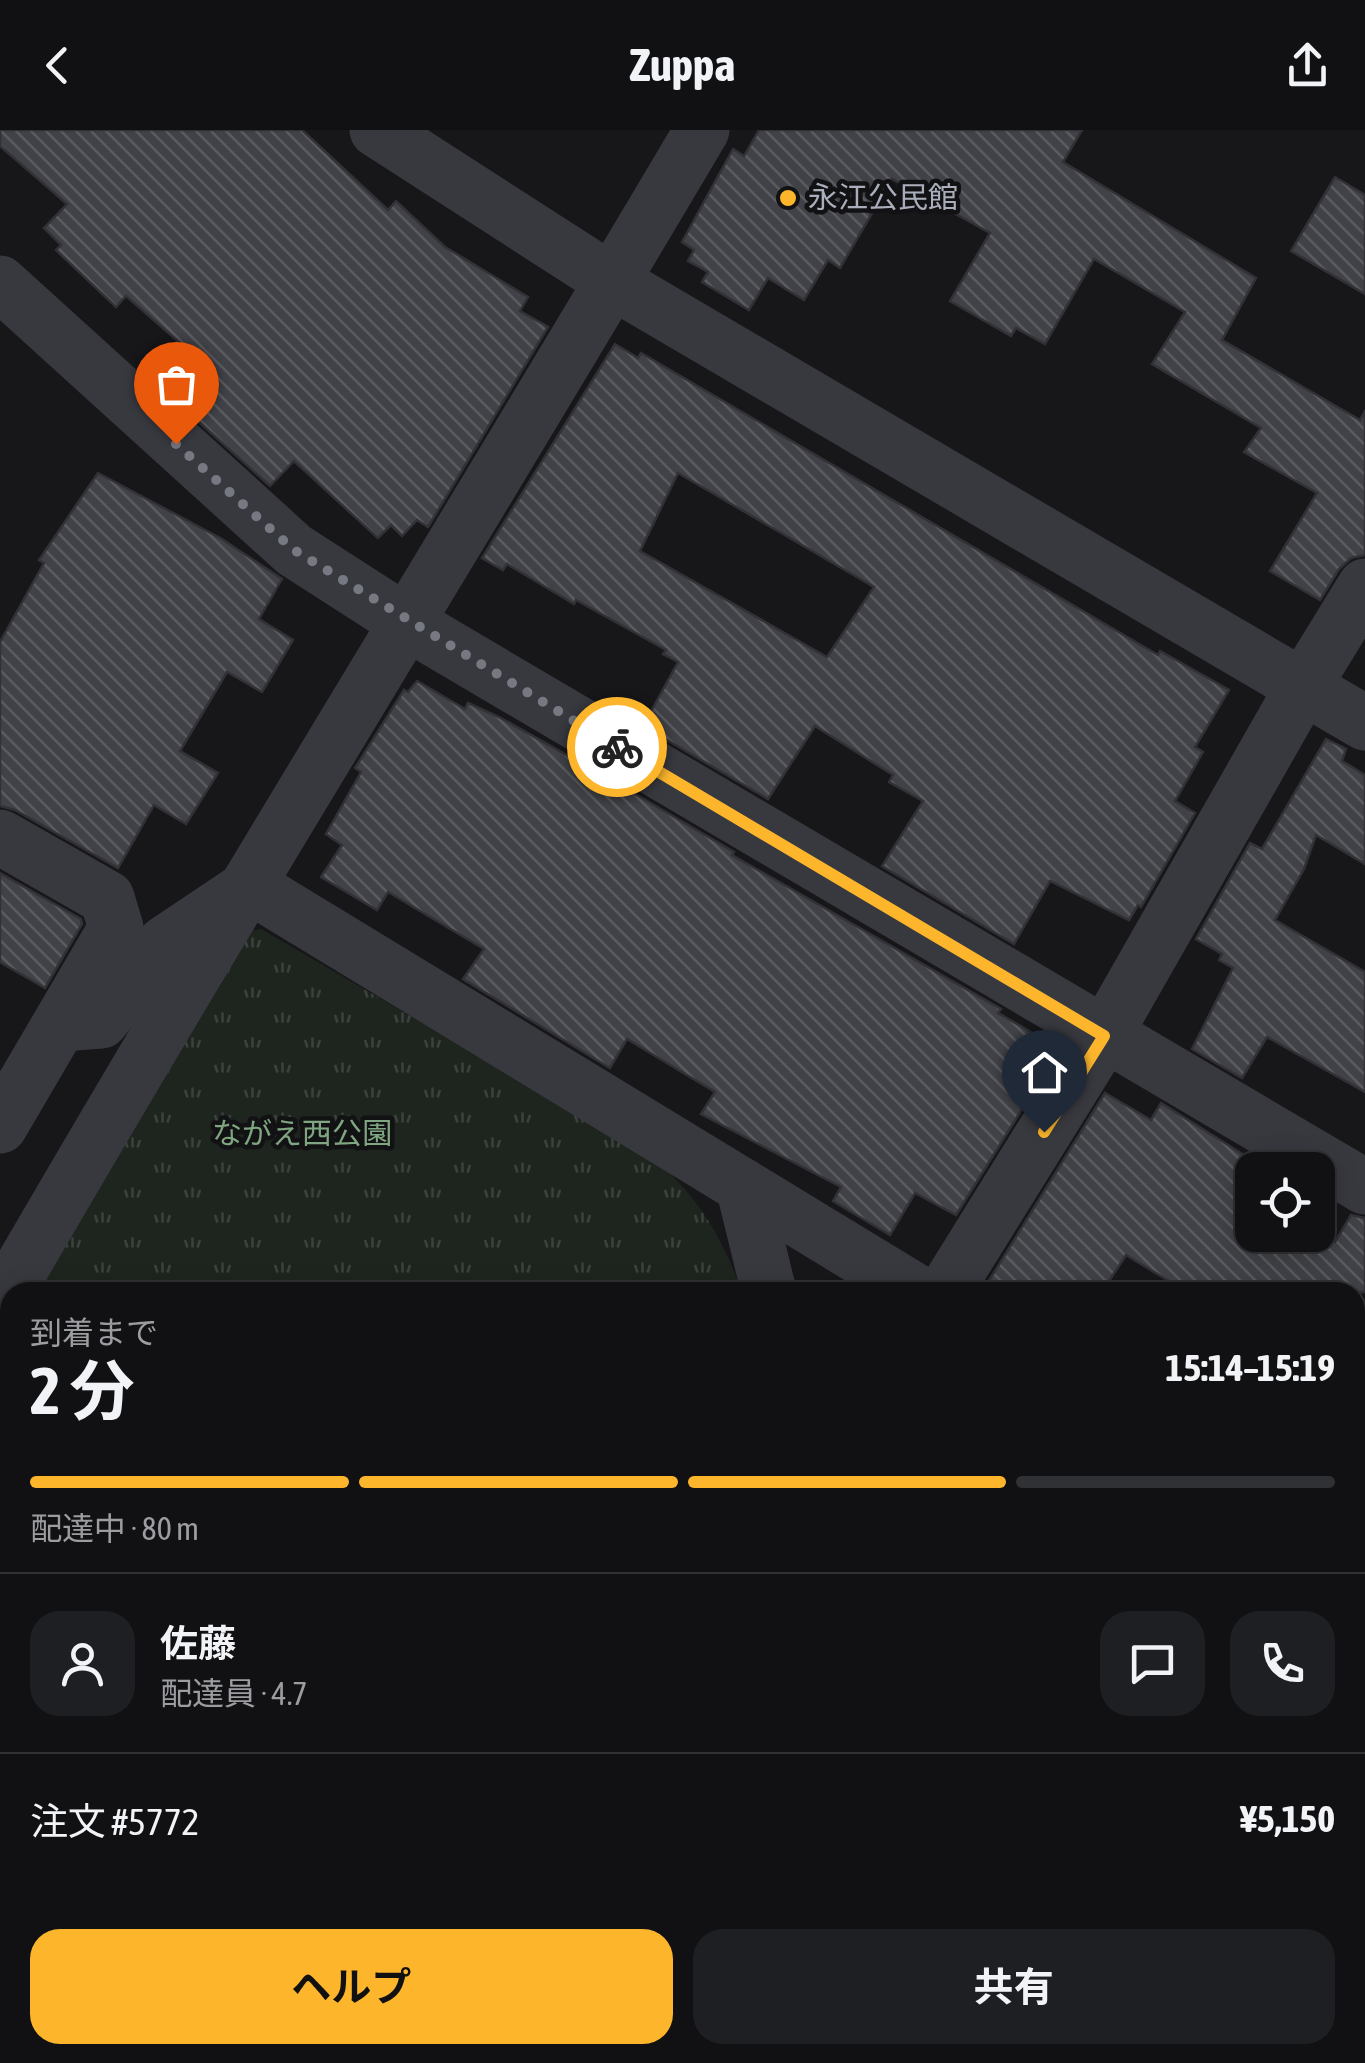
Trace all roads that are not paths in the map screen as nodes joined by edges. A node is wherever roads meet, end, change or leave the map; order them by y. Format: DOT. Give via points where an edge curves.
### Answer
graph roads {
  1 [pos="377,130"];
  2 [pos="702,130"];
  3 [pos="613,282"];
  4 [pos="0,283"];
  5 [pos="1365,586"];
  6 [pos="409,624"];
  7 [pos="1302,687"];
  8 [pos="1365,723"];
  9 [pos="0,837"];
  10 [pos="250,886"];
  11 [pos="60,1024"];
  12 [pos="1104,1036"];
  13 [pos="0,1126"];
  14 [pos="743,1186"];
  15 [pos="1365,1187"];
  16 [pos="13,1282"];
  17 [pos="767,1282"];
  18 [pos="901,1282"];
  19 [pos="951,1282"];
  1 -- 3 [label="street"];
  2 -- 3 [label="street"];
  3 -- 6 [label="street"];
  3 -- 7 [label="street"];
  4 -- 6 [label="street" via="294,550"];
  5 -- 7 [label="street"];
  6 -- 10 [label="street"];
  6 -- 12 [label="street"];
  7 -- 8 [label="street"];
  7 -- 12 [label="street"];
  9 -- 11 [label="street" via="106,898 116,928"];
  10 -- 11 [label="street" via="165,943 101,1020"];
  10 -- 14 [label="street"];
  10 -- 16 [label="street"];
  11 -- 13 [label="street"];
  12 -- 15 [label="street"];
  12 -- 19 [label="street"];
  14 -- 17 [label="street"];
  14 -- 18 [label="street"];
}
